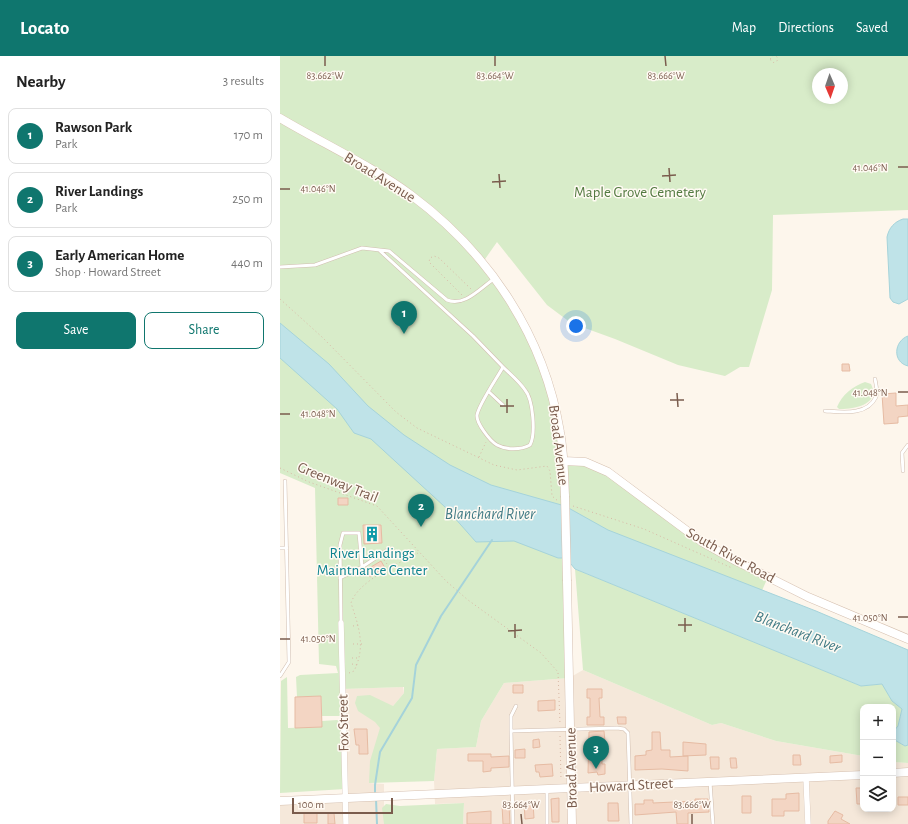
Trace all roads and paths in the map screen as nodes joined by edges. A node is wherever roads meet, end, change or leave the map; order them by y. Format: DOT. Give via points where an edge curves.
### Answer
graph roads {
  1 [pos="280,118"];
  2 [pos="379,250"];
  3 [pos="280,268"];
  4 [pos="495,278"];
  5 [pos="474,292"];
  6 [pos="280,299"];
  7 [pos="466,299"];
  8 [pos="503,367"];
  9 [pos="875,379"];
  10 [pos="489,392"];
  11 [pos="503,405"];
  12 [pos="825,411"];
  13 [pos="908,444"];
  14 [pos="484,447"];
  15 [pos="478,458"];
  16 [pos="564,460"];
  17 [pos="280,468"];
  18 [pos="903,471"];
  19 [pos="285,481"];
  20 [pos="563,499"];
  21 [pos="569,504"];
  22 [pos="280,548"];
  23 [pos="287,548"];
  24 [pos="389,549"];
  25 [pos="418,553"];
  26 [pos="380,555"];
  27 [pos="362,567"];
  28 [pos="391,569"];
  29 [pos="734,569"];
  30 [pos="340,578"];
  31 [pos="341,623"];
  32 [pos="358,625"];
  33 [pos="353,626"];
  34 [pos="908,639"];
  35 [pos="352,644"];
  36 [pos="362,644"];
  37 [pos="352,658"];
  38 [pos="359,658"];
  39 [pos="352,664"];
  40 [pos="357,665"];
  41 [pos="342,674"];
  42 [pos="280,676"];
  43 [pos="516,706"];
  44 [pos="570,729"];
  45 [pos="560,730"];
  46 [pos="511,731"];
  47 [pos="908,772"];
  48 [pos="896,773"];
  49 [pos="860,775"];
  50 [pos="806,778"];
  51 [pos="710,782"];
  52 [pos="629,785"];
  53 [pos="547,788"];
  54 [pos="561,788"];
  55 [pos="571,788"];
  56 [pos="512,790"];
  57 [pos="345,798"];
  58 [pos="280,801"];
  59 [pos="346,824"];
  60 [pos="513,824"];
  61 [pos="547,824"];
  62 [pos="572,824"];
  63 [pos="631,824"];
  64 [pos="713,824"];
  65 [pos="808,824"];
  1 -- 4 [label="street, Broad Avenue" via="410,194 464,242"];
  2 -- 3 [label="lane" via="362,248 315,265"];
  2 -- 7 [label="lane" via="390,251 447,300 454,302"];
  2 -- 8 [label="lane"];
  4 -- 5 [label="lane"];
  4 -- 16 [label="street, Broad Avenue" via="525,324 541,361 557,414"];
  5 -- 7 [label="lane"];
  5 -- 7 [label="path" via="439,258 430,258 429,262"];
  6 -- 15 [label="path" via="322,337 396,412 417,428"];
  8 -- 10 [label="lane"];
  8 -- 10 [label="lane" via="529,396 533,436 530,445 524,448 497,445 480,427 477,414"];
  9 -- 12 [label="lane" via="876,396 869,406 862,410"];
  10 -- 11 [label="lane"];
  13 -- 18 [label="lane" via="902,453"];
  14 -- 15 [label="path"];
  15 -- 20 [label="path" via="517,470 549,468 552,496 555,500"];
  16 -- 20 [label="street, Broad Avenue"];
  16 -- 34 [label="street, South River Road" via="585,462 608,472 702,542 736,561 808,597"];
  17 -- 25 [label="path, Greenway Trail" via="308,482 377,506"];
  19 -- 23 [label="lane"];
  20 -- 44 [label="street, Broad Avenue, bridge"];
  21 -- 29 [label="path" via="644,529"];
  22 -- 23 [label="lane"];
  23 -- 42 [label="lane" via="289,662"];
  24 -- 26 [label="lane"];
  25 -- 28 [label="path"];
  25 -- 45 [label="path, Greenway Trail" via="446,582 552,664 558,672"];
  26 -- 27 [label="lane"];
  26 -- 28 [label="path"];
  27 -- 30 [label="lane"];
  27 -- 30 [label="lane" via="359,533 343,533 340,545"];
  28 -- 32 [label="path" via="371,580 353,597 351,603"];
  30 -- 31 [label="lane"];
  31 -- 41 [label="street, Fox Street"];
  32 -- 33 [label="path"];
  32 -- 36 [label="path"];
  35 -- 36 [label="path"];
  36 -- 38 [label="path"];
  37 -- 38 [label="path"];
  38 -- 40 [label="path"];
  39 -- 40 [label="path"];
  40 -- 41 [label="path" via="354,671"];
  41 -- 57 [label="street, Fox Street"];
  43 -- 46 [label="lane"];
  44 -- 45 [label="lane"];
  44 -- 52 [label="lane" via="624,729 628,733"];
  44 -- 55 [label="street, Broad Avenue"];
  45 -- 46 [label="lane"];
  45 -- 54 [label="path, Greenway Trail"];
  46 -- 56 [label="lane"];
  47 -- 48 [label="street"];
  49 -- 50 [label="street, Howard Street"];
  50 -- 51 [label="street, Howard Street"];
  50 -- 65 [label="street"];
  51 -- 52 [label="street, Howard Street"];
  51 -- 64 [label="lane"];
  52 -- 55 [label="street, Howard Street"];
  52 -- 63 [label="lane"];
  53 -- 54 [label="street, Howard Street"];
  53 -- 56 [label="street, Howard Street"];
  53 -- 61 [label="lane"];
  54 -- 55 [label="street, Howard Street"];
  55 -- 62 [label="street, Broad Avenue"];
  56 -- 57 [label="street, Howard Street"];
  56 -- 60 [label="lane"];
  57 -- 58 [label="street, Howard Street"];
  57 -- 59 [label="street, Fox Street"];
}
